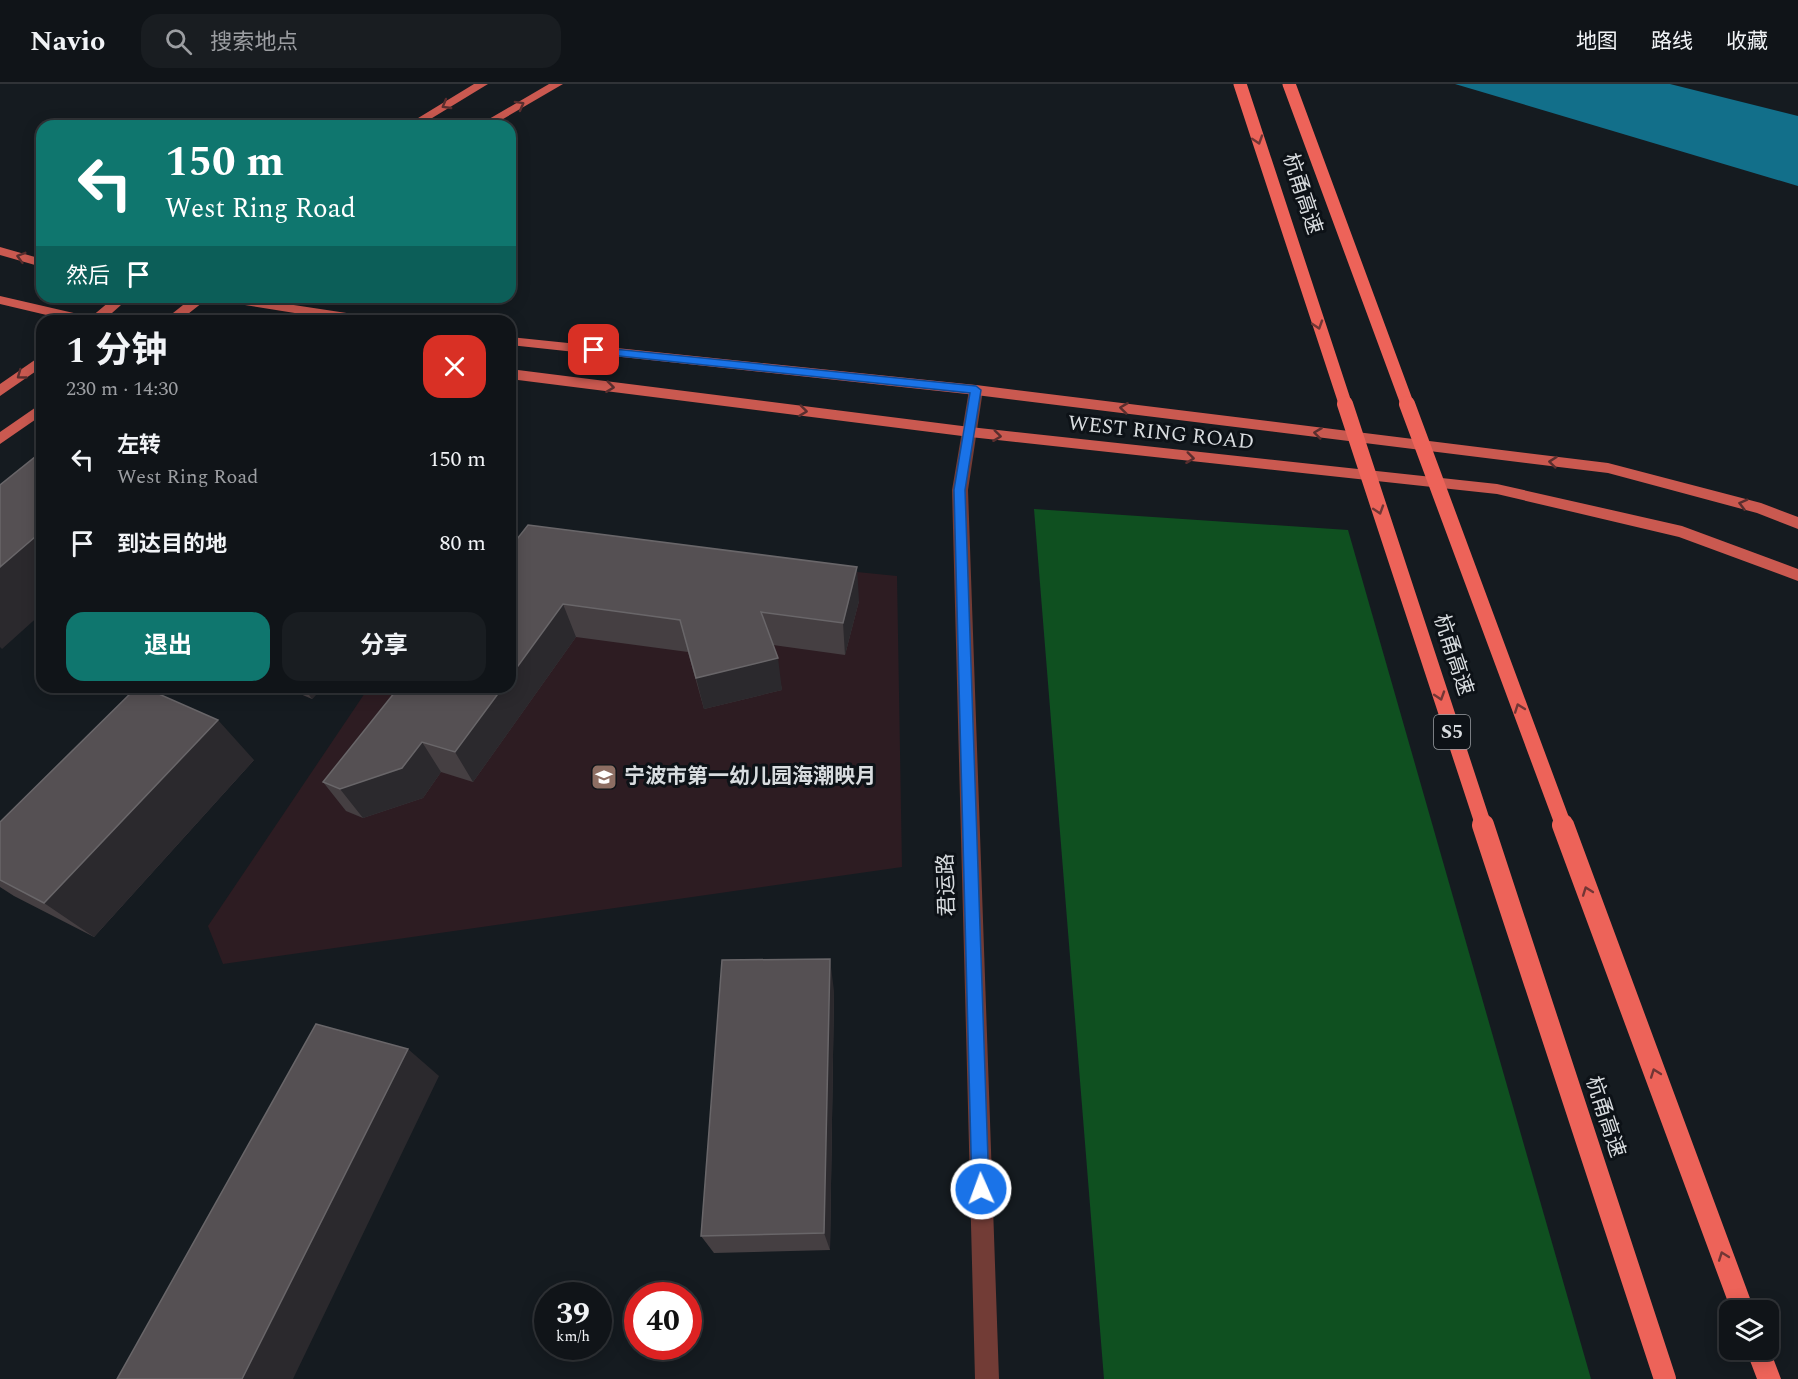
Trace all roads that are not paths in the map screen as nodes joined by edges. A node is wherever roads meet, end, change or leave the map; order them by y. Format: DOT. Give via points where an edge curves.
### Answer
graph roads {
  1 [pos="482,84"];
  2 [pos="557,84"];
  3 [pos="1240,84"];
  4 [pos="1289,84"];
  5 [pos="421,120"];
  6 [pos="494,120"];
  7 [pos="0,251"];
  8 [pos="36,261"];
  9 [pos="0,300"];
  10 [pos="116,303"];
  11 [pos="194,303"];
  12 [pos="252,303"];
  13 [pos="64,315"];
  14 [pos="102,315"];
  15 [pos="178,315"];
  16 [pos="333,315"];
  17 [pos="516,342"];
  18 [pos="36,364"];
  19 [pos="516,375"];
  20 [pos="976,390"];
  21 [pos="0,391"];
  22 [pos="36,412"];
  23 [pos="970,432"];
  24 [pos="0,439"];
  25 [pos="1798,523"];
  26 [pos="1798,574"];
  27 [pos="1739,1300"];
  28 [pos="1761,1360"];
  29 [pos="987,1379"];
  30 [pos="1665,1379"];
  31 [pos="1768,1379"];
  1 -- 5 [label="main road, one-way"];
  6 -- 2 [label="main road, one-way"];
  3 -- 30 [label="highway, 杭甬高速 / S5, one-way, bridge"];
  27 -- 4 [label="highway, 杭甬高速, one-way, bridge"];
  8 -- 7 [label="main road, one-way"];
  9 -- 13 [label="main road"];
  10 -- 14 [label="main road"];
  11 -- 15 [label="main road"];
  12 -- 16 [label="main road"];
  17 -- 20 [label="main road, WEST RING ROAD"];
  18 -- 21 [label="main road, one-way"];
  19 -- 23 [label="main road, WEST RING ROAD, one-way"];
  20 -- 23 [label="street, 君运路"];
  25 -- 20 [label="main road, WEST RING ROAD, one-way" via="1761,509 1608,468"];
  22 -- 24 [label="main road"];
  23 -- 26 [label="main road, WEST RING ROAD, one-way" via="1497,489 1682,532"];
  23 -- 29 [label="street, 君运路" via="960,490"];
  28 -- 31 [label="highway"];
}
